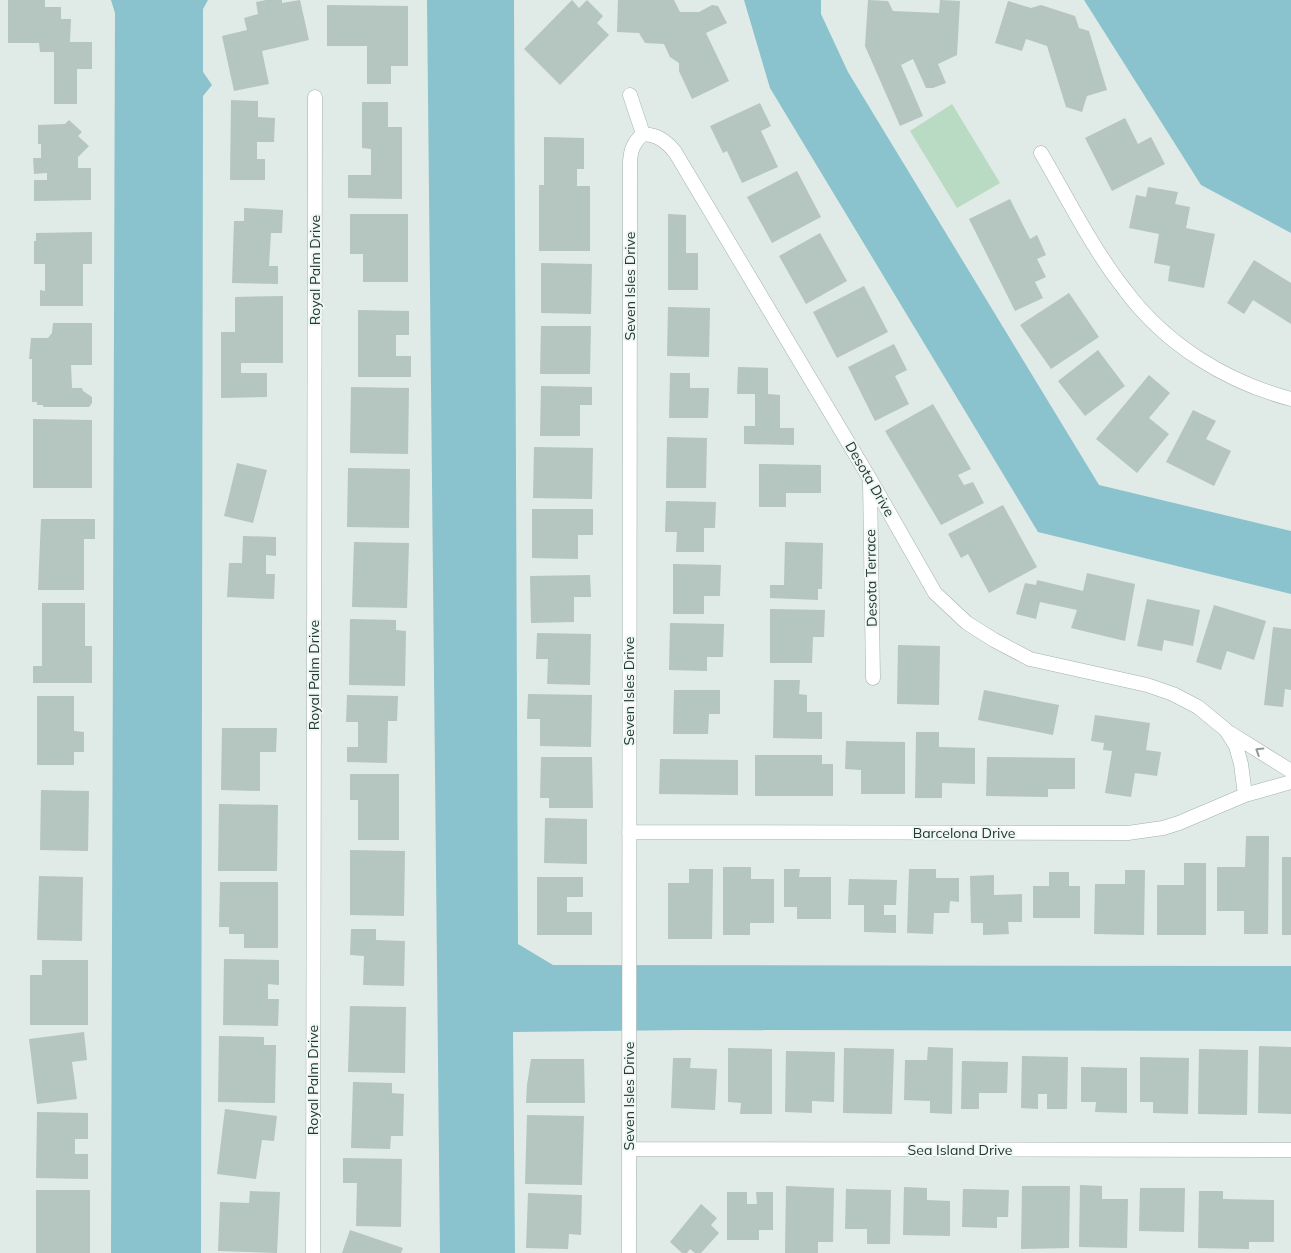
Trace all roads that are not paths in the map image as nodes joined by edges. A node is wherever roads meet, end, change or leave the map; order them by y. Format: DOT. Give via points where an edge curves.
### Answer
graph roads {
  1 [pos="630,95"];
  2 [pos="316,96"];
  3 [pos="644,134"];
  4 [pos="1041,153"];
  5 [pos="1291,399"];
  6 [pos="870,479"];
  7 [pos="873,678"];
  8 [pos="1226,730"];
  9 [pos="1291,771"];
  10 [pos="1291,782"];
  11 [pos="1245,795"];
  12 [pos="629,832"];
  13 [pos="629,1150"];
  14 [pos="1291,1150"];
  15 [pos="313,1253"];
  16 [pos="628,1253"];
  1 -- 3 [label="street"];
  2 -- 15 [label="street, Royal Palm Drive"];
  3 -- 6 [label="street, Desota Drive" via="657,136 675,152"];
  3 -- 12 [label="street, Seven Isles Drive" via="631,150 630,161"];
  4 -- 5 [label="street" via="1112,273 1154,324 1225,374"];
  6 -- 7 [label="street, Desota Terrace"];
  6 -- 8 [label="street, Desota Drive" via="935,593 967,624 1030,658 1134,681 1173,694 1198,707"];
  9 -- 8 [label="street, Desota Drive, one-way"];
  8 -- 11 [label="street, Desota Drive" via="1239,754"];
  10 -- 11 [label="street, Barcelona Drive"];
  11 -- 12 [label="street, Barcelona Drive" via="1180,823 1128,833"];
  12 -- 13 [label="street, Seven Isles Drive"];
  13 -- 14 [label="street, Sea Island Drive"];
  13 -- 16 [label="street, Seven Isles Drive"];
}
